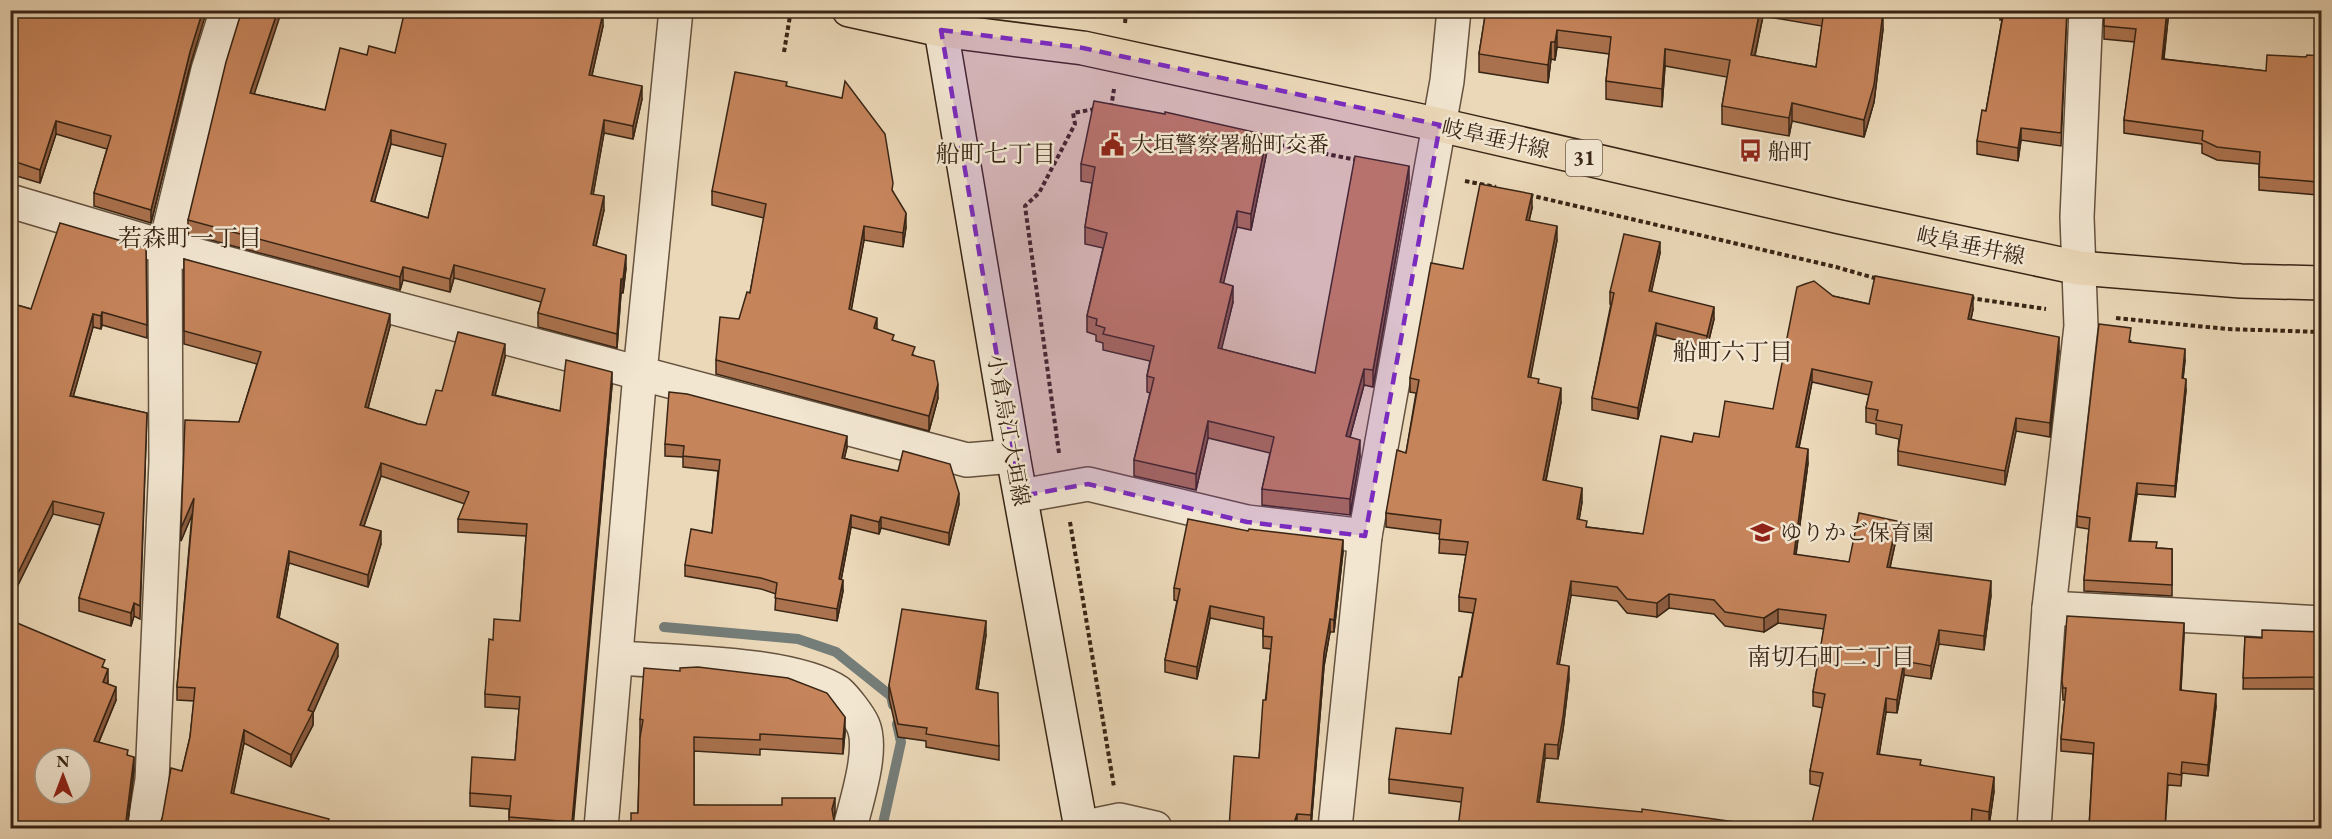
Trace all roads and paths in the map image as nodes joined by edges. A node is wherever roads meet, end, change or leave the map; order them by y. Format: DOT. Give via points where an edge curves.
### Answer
graph roads {
  1 [pos="227,10"];
  2 [pos="676,10"];
  3 [pos="791,10"];
  4 [pos="849,10"];
  5 [pos="1454,10"];
  6 [pos="2086,10"];
  7 [pos="941,20"];
  8 [pos="784,52"];
  9 [pos="1100,110"];
  10 [pos="1440,125"];
  11 [pos="1263,142"];
  12 [pos="1369,162"];
  13 [pos="1431,174"];
  14 [pos="1504,189"];
  15 [pos="1527,195"];
  16 [pos="10,201"];
  17 [pos="165,247"];
  18 [pos="2079,268"];
  19 [pos="1883,281"];
  20 [pos="2322,283"];
  21 [pos="1968,298"];
  22 [pos="2080,314"];
  23 [pos="2322,332"];
  24 [pos="640,373"];
  25 [pos="1013,456"];
  26 [pos="1064,488"];
  27 [pos="1022,496"];
  28 [pos="1365,536"];
  29 [pos="2049,608"];
  30 [pos="2322,623"];
  31 [pos="617,658"];
  32 [pos="1120,820"];
  33 [pos="144,828"];
  34 [pos="601,828"];
  35 [pos="850,828"];
  36 [pos="1081,828"];
  37 [pos="1155,828"];
  38 [pos="1335,828"];
  39 [pos="2034,828"];
  1 -- 17 [label="street" via="208,69"];
  2 -- 24 [label="street"];
  3 -- 8 [label="path"];
  4 -- 7 [label="main road, 岐阜垂井線 / 31"];
  5 -- 10 [label="street"];
  6 -- 18 [label="street" via="2076,217"];
  7 -- 10 [label="main road, 岐阜垂井線 / 31"];
  7 -- 25 [label="street, 小倉烏江大垣線"];
  9 -- 26 [label="path" via="1090,108 1073,113 1075,124 1039,193 1025,206"];
  10 -- 13 [label="street"];
  10 -- 18 [label="main road, 岐阜垂井線 / 31"];
  11 -- 12 [label="path"];
  13 -- 14 [label="path"];
  13 -- 28 [label="street"];
  15 -- 19 [label="path"];
  16 -- 17 [label="street"];
  17 -- 24 [label="street"];
  17 -- 33 [label="street" via="166,462 152,780"];
  18 -- 20 [label="main road, 岐阜垂井線 / 31"];
  18 -- 22 [label="street"];
  21 -- 22 [label="path"];
  22 -- 23 [label="path" via="2227,329"];
  22 -- 29 [label="street"];
  24 -- 25 [label="street" via="967,460"];
  24 -- 31 [label="street"];
  25 -- 27 [label="street, 小倉烏江大垣線"];
  26 -- 27 [label="street"];
  26 -- 28 [label="street" via="1088,484 1247,522"];
  26 -- 32 [label="path"];
  27 -- 36 [label="street, 小倉烏江大垣線"];
  28 -- 38 [label="street"];
  29 -- 30 [label="street"];
  29 -- 39 [label="street"];
  31 -- 34 [label="street"];
  31 -- 35 [label="street" via="741,667 797,676 838,693 863,726 866,763"];
  32 -- 36 [label="street"];
  32 -- 37 [label="street"];
}
